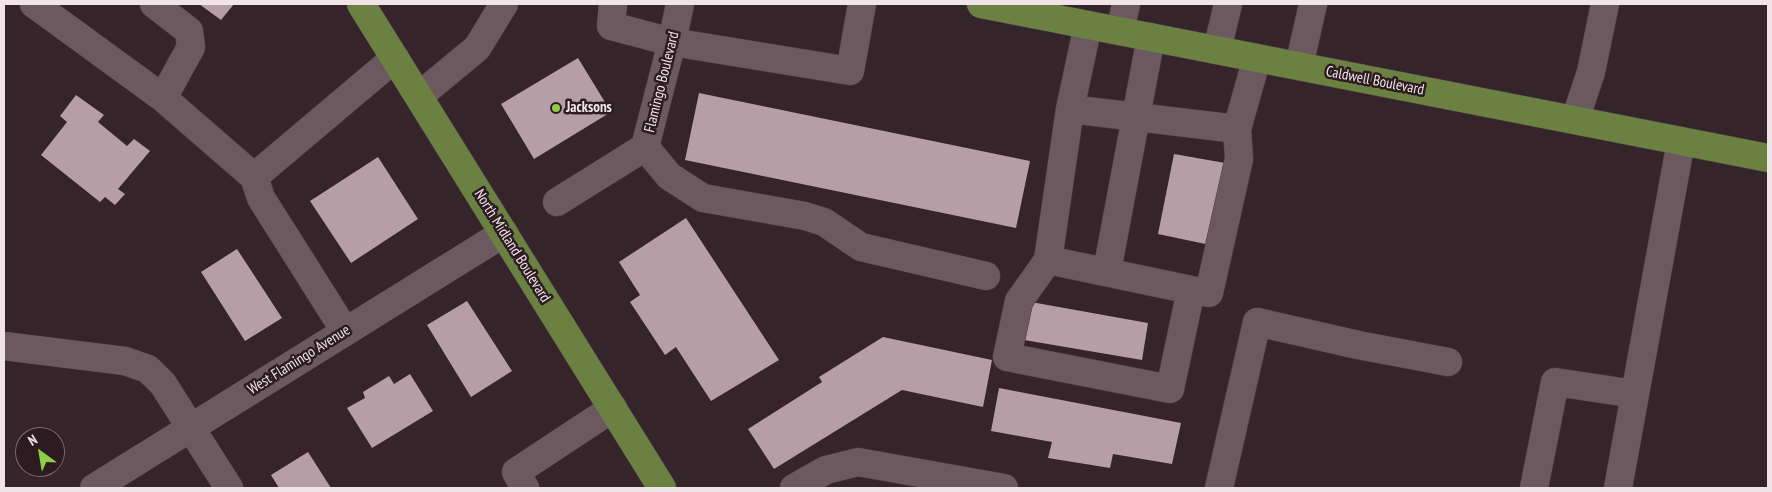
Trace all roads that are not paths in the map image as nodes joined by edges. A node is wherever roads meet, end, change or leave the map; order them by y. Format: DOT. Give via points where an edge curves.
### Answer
graph roads {
  1 [pos="34,4"];
  2 [pos="154,4"];
  3 [pos="361,4"];
  4 [pos="386,4"];
  5 [pos="504,4"];
  6 [pos="612,4"];
  7 [pos="680,4"];
  8 [pos="862,4"];
  9 [pos="981,4"];
  10 [pos="1126,4"];
  11 [pos="1228,4"];
  12 [pos="1313,4"];
  13 [pos="1605,4"];
  14 [pos="1088,25"];
  15 [pos="378,31"];
  16 [pos="1120,31"];
  17 [pos="1151,37"];
  18 [pos="672,42"];
  19 [pos="1217,50"];
  20 [pos="395,58"];
  21 [pos="1257,58"];
  22 [pos="1299,66"];
  23 [pos="419,96"];
  24 [pos="163,98"];
  25 [pos="1070,109"];
  26 [pos="1136,116"];
  27 [pos="1575,120"];
  28 [pos="1237,130"];
  29 [pos="1681,141"];
  30 [pos="645,147"];
  31 [pos="1768,158"];
  32 [pos="254,177"];
  33 [pos="557,202"];
  34 [pos="504,233"];
  35 [pos="1048,260"];
  36 [pos="1107,271"];
  37 [pos="986,276"];
  38 [pos="1191,290"];
  39 [pos="345,331"];
  40 [pos="4,346"];
  41 [pos="1448,362"];
  42 [pos="1635,394"];
  43 [pos="613,408"];
  44 [pos="191,427"];
  45 [pos="225,487"];
  46 [pos="94,488"];
  47 [pos="525,488"];
  48 [pos="662,488"];
  49 [pos="794,488"];
  50 [pos="1004,488"];
  51 [pos="1219,488"];
  52 [pos="1534,488"];
  53 [pos="1618,488"];
  1 -- 24 [label="street"];
  2 -- 24 [label="street" via="189,32 191,47"];
  3 -- 15 [label="main road, North Midland Boulevard"];
  4 -- 15 [label="main road"];
  5 -- 23 [label="street" via="477,48"];
  6 -- 18 [label="street" via="611,26"];
  7 -- 18 [label="street, Flamingo Boulevard"];
  8 -- 18 [label="street" via="850,72"];
  9 -- 14 [label="main road, Caldwell Boulevard"];
  10 -- 16 [label="street"];
  11 -- 19 [label="street"];
  12 -- 22 [label="street"];
  13 -- 27 [label="street" via="1591,72"];
  14 -- 16 [label="main road, Caldwell Boulevard"];
  14 -- 25 [label="street"];
  15 -- 20 [label="main road, North Midland Boulevard"];
  16 -- 17 [label="main road, Caldwell Boulevard"];
  17 -- 19 [label="main road, Caldwell Boulevard"];
  17 -- 26 [label="street"];
  18 -- 30 [label="street, Flamingo Boulevard"];
  19 -- 21 [label="main road, Caldwell Boulevard"];
  20 -- 23 [label="main road, North Midland Boulevard"];
  20 -- 32 [label="street"];
  21 -- 22 [label="main road, Caldwell Boulevard"];
  21 -- 28 [label="street"];
  22 -- 27 [label="main road, Caldwell Boulevard"];
  23 -- 34 [label="main road, North Midland Boulevard"];
  24 -- 32 [label="street"];
  25 -- 26 [label="street"];
  25 -- 35 [label="street"];
  26 -- 28 [label="street"];
  26 -- 36 [label="street"];
  27 -- 29 [label="main road, Caldwell Boulevard"];
  28 -- 38 [label="street" via="1239,159 1209,293"];
  29 -- 31 [label="main road, Caldwell Boulevard"];
  29 -- 42 [label="street"];
  30 -- 33 [label="street, Flamingo Boulevard"];
  30 -- 37 [label="street" via="669,176 704,198 805,216 824,222 862,247"];
  32 -- 39 [label="street" via="260,198"];
  34 -- 39 [label="street, West Flamingo Avenue"];
  34 -- 43 [label="main road, North Midland Boulevard"];
  35 -- 36 [label="street"];
  35 -- 38 [label="street" via="1019,301 1007,357 1170,389"];
  36 -- 38 [label="street"];
  39 -- 44 [label="street, West Flamingo Avenue"];
  40 -- 44 [label="street" via="125,361 148,369 163,384"];
  41 -- 51 [label="street" via="1257,322"];
  42 -- 52 [label="street" via="1555,382"];
  42 -- 53 [label="street"];
  43 -- 47 [label="street" via="516,472"];
  43 -- 48 [label="main road, North Midland Boulevard"];
  44 -- 45 [label="street"];
  44 -- 46 [label="street, West Flamingo Avenue"];
  49 -- 50 [label="street" via="826,470 858,462"];
}
